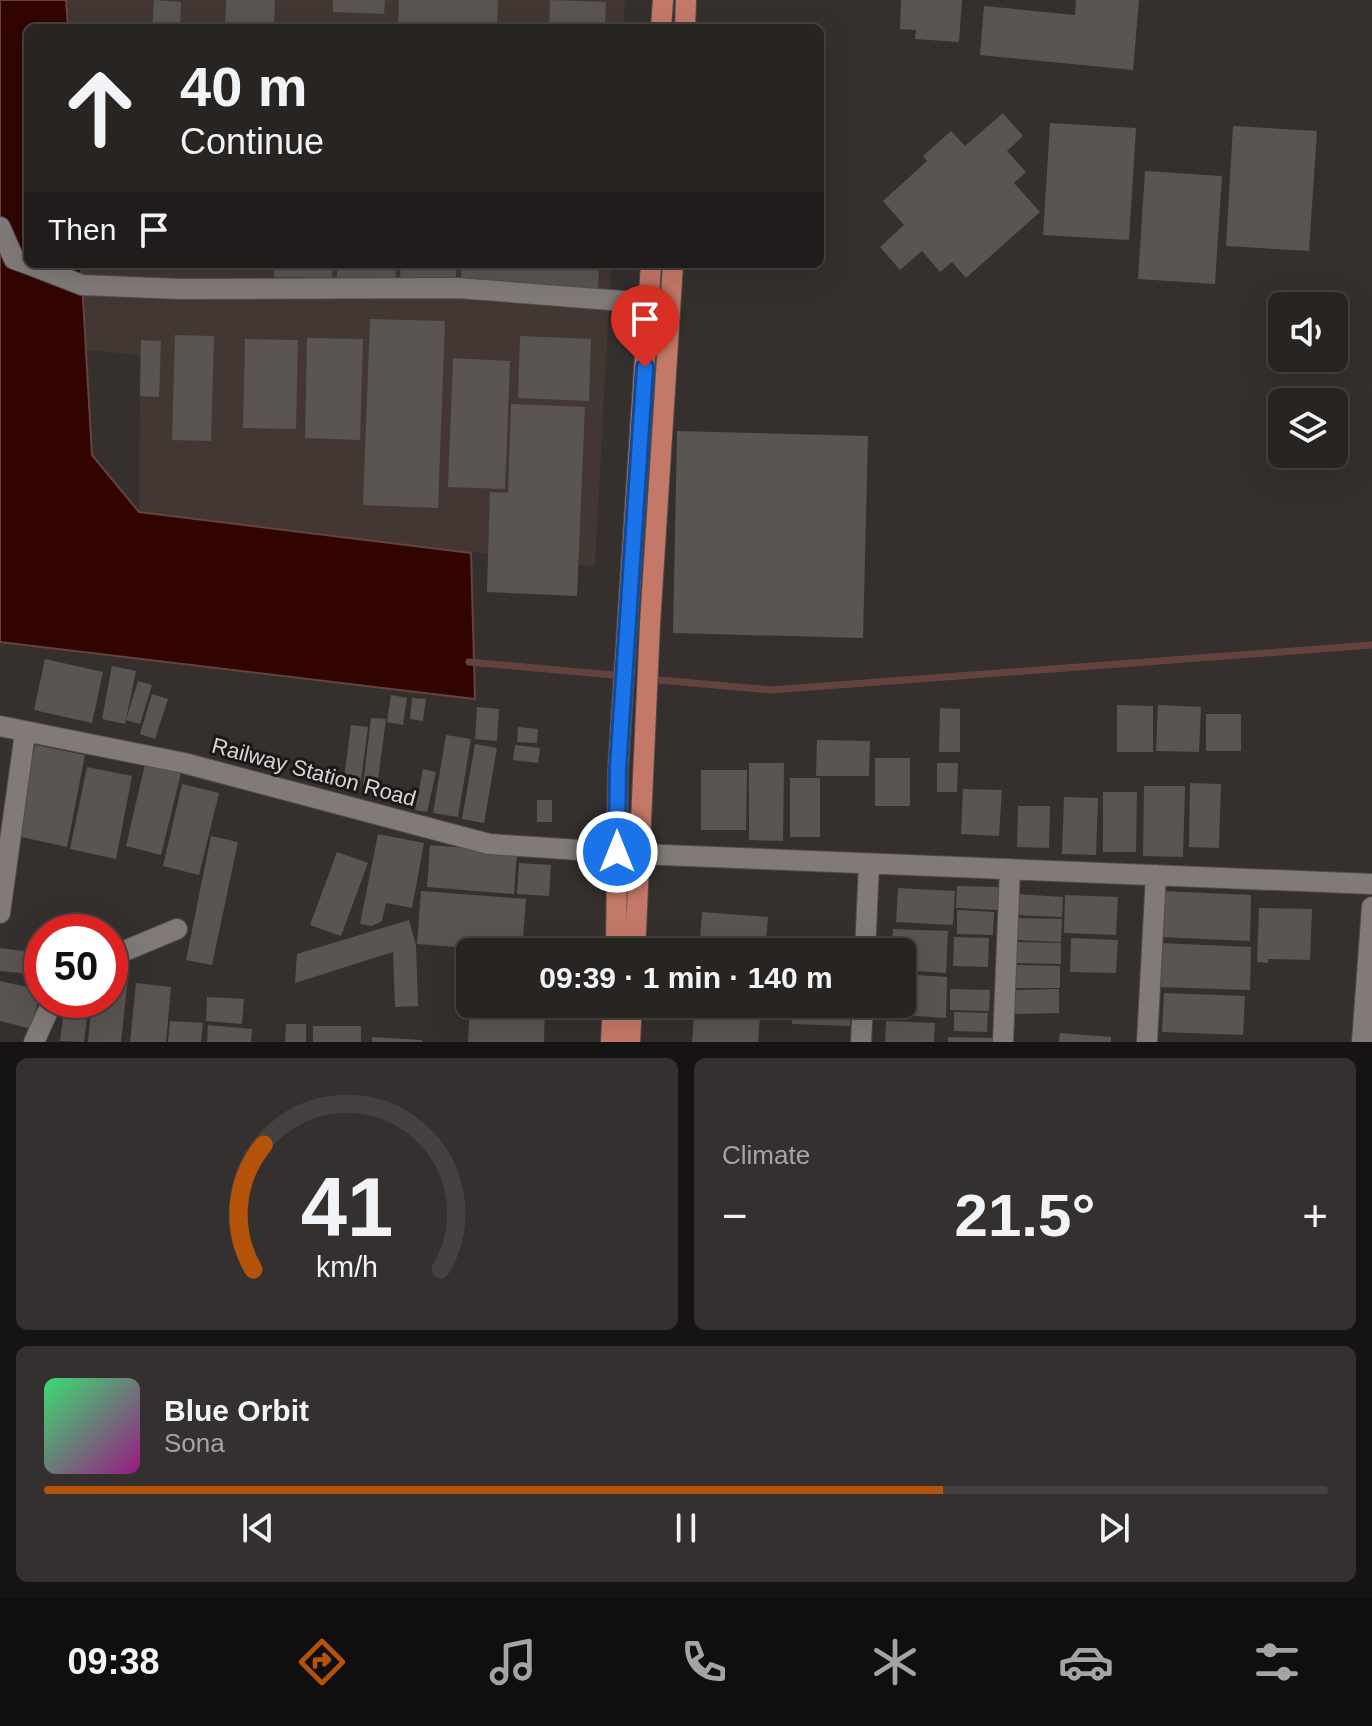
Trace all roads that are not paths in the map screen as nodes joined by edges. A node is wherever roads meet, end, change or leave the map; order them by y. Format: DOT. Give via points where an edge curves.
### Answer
graph roads {
  1 [pos="663,0"];
  2 [pos="686,0"];
  3 [pos="661,24"];
  4 [pos="685,24"];
  5 [pos="0,227"];
  6 [pos="24,263"];
  7 [pos="38,268"];
  8 [pos="651,268"];
  9 [pos="673,268"];
  10 [pos="649,303"];
  11 [pos="640,623"];
  12 [pos="0,726"];
  13 [pos="25,733"];
  14 [pos="617,852"];
  15 [pos="639,854"];
  16 [pos="869,864"];
  17 [pos="1010,869"];
  18 [pos="1156,875"];
  19 [pos="1372,884"];
  20 [pos="1372,907"];
  21 [pos="0,913"];
  22 [pos="177,929"];
  23 [pos="616,938"];
  24 [pos="636,938"];
  25 [pos="866,938"];
  26 [pos="128,949"];
  27 [pos="45,1018"];
  28 [pos="612,1018"];
  29 [pos="631,1018"];
  30 [pos="862,1018"];
  31 [pos="34,1042"];
  32 [pos="611,1042"];
  33 [pos="630,1042"];
  34 [pos="861,1042"];
  35 [pos="1003,1042"];
  36 [pos="1147,1042"];
  37 [pos="1362,1042"];
  1 -- 3 [label="main road"];
  2 -- 4 [label="main road"];
  5 -- 6 [label="street" via="14,259"];
  7 -- 10 [label="street" via="82,285 458,288"];
  8 -- 10 [label="main road"];
  9 -- 11 [label="main road"];
  10 -- 11 [label="main road"];
  11 -- 14 [label="main road" via="618,768"];
  11 -- 15 [label="main road" via="647,709"];
  12 -- 13 [label="street, Railway Station Road"];
  13 -- 14 [label="street, Railway Station Road" via="184,763 489,844"];
  13 -- 21 [label="street"];
  14 -- 15 [label="street, Railway Station Road"];
  14 -- 23 [label="main road"];
  15 -- 16 [label="street, Railway Station Road"];
  15 -- 24 [label="main road"];
  16 -- 17 [label="street, Railway Station Road"];
  16 -- 25 [label="street"];
  17 -- 18 [label="street, Railway Station Road"];
  17 -- 35 [label="street"];
  18 -- 19 [label="street, Railway Station Road"];
  18 -- 36 [label="street"];
  20 -- 37 [label="street"];
  22 -- 26 [label="street"];
  27 -- 31 [label="street"];
  28 -- 32 [label="main road"];
  29 -- 33 [label="main road"];
  30 -- 34 [label="street"];
}
